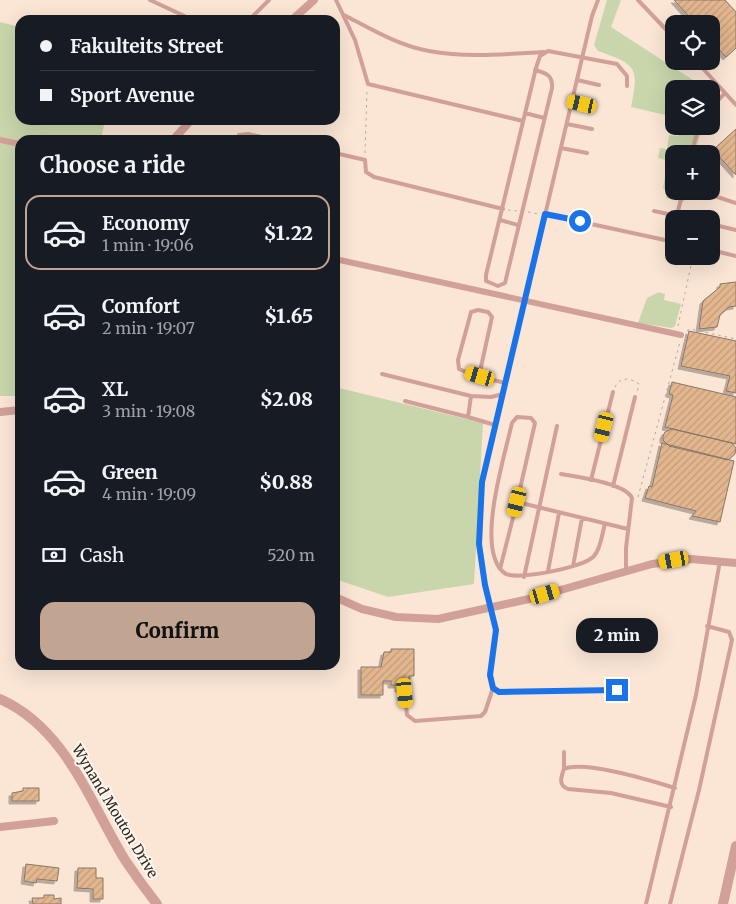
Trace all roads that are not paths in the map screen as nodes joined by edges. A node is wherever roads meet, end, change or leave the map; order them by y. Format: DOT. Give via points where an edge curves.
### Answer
graph roads {
  1 [pos="150,0"];
  2 [pos="269,0"];
  3 [pos="314,0"];
  4 [pos="336,0"];
  5 [pos="598,0"];
  6 [pos="638,0"];
  7 [pos="182,15"];
  8 [pos="254,15"];
  9 [pos="298,15"];
  10 [pos="344,15"];
  11 [pos="665,28"];
  12 [pos="544,52"];
  13 [pos="582,56"];
  14 [pos="535,70"];
  15 [pos="704,70"];
  16 [pos="577,80"];
  17 [pos="598,85"];
  18 [pos="627,86"];
  19 [pos="725,93"];
  20 [pos="720,98"];
  21 [pos="572,102"];
  22 [pos="736,105"];
  23 [pos="592,107"];
  24 [pos="525,113"];
  25 [pos="544,118"];
  26 [pos="523,120"];
  27 [pos="567,124"];
  28 [pos="186,125"];
  29 [pos="592,129"];
  30 [pos="178,135"];
  31 [pos="239,135"];
  32 [pos="253,135"];
  33 [pos="0,140"];
  34 [pos="15,143"];
  35 [pos="561,148"];
  36 [pos="587,153"];
  37 [pos="340,154"];
  38 [pos="720,198"];
  39 [pos="736,203"];
  40 [pos="503,209"];
  41 [pos="654,211"];
  42 [pos="665,213"];
  43 [pos="545,214"];
  44 [pos="500,220"];
  45 [pos="518,225"];
  46 [pos="720,226"];
  47 [pos="736,230"];
  48 [pos="665,240"];
  49 [pos="720,252"];
  50 [pos="736,256"];
  51 [pos="340,260"];
  52 [pos="525,299"];
  53 [pos="679,334"];
  54 [pos="382,374"];
  55 [pos="480,376"];
  56 [pos="505,384"];
  57 [pos="613,392"];
  58 [pos="503,394"];
  59 [pos="471,396"];
  60 [pos="635,397"];
  61 [pos="405,401"];
  62 [pos="15,410"];
  63 [pos="0,412"];
  64 [pos="468,417"];
  65 [pos="496,425"];
  66 [pos="556,426"];
  67 [pos="561,474"];
  68 [pos="591,480"];
  69 [pos="613,486"];
  70 [pos="517,502"];
  71 [pos="539,508"];
  72 [pos="560,513"];
  73 [pos="582,518"];
  74 [pos="605,524"];
  75 [pos="628,530"];
  76 [pos="720,561"];
  77 [pos="736,563"];
  78 [pos="573,566"];
  79 [pos="500,569"];
  80 [pos="548,571"];
  81 [pos="626,571"];
  82 [pos="524,577"];
  83 [pos="340,600"];
  84 [pos="490,607"];
  85 [pos="707,626"];
  86 [pos="493,688"];
  87 [pos="617,690"];
  88 [pos="405,693"];
  89 [pos="0,698"];
  90 [pos="564,752"];
  91 [pos="564,769"];
  92 [pos="675,788"];
  93 [pos="671,807"];
  94 [pos="54,821"];
  95 [pos="0,828"];
  96 [pos="736,846"];
  97 [pos="729,870"];
  98 [pos="157,904"];
  99 [pos="646,904"];
  100 [pos="670,904"];
  101 [pos="714,904"];
  102 [pos="722,904"];
  1 -- 7 [label="lane"];
  2 -- 8 [label="lane"];
  3 -- 9 [label="street"];
  4 -- 10 [label="lane"];
  5 -- 13 [label="lane"];
  6 -- 11 [label="lane"];
  10 -- 12 [label="lane" via="394,40 428,51 482,56"];
  10 -- 26 [label="lane" via="368,84"];
  12 -- 13 [label="lane"];
  12 -- 14 [label="lane"];
  13 -- 16 [label="lane"];
  13 -- 18 [label="lane" via="617,64 627,76"];
  14 -- 24 [label="lane"];
  14 -- 25 [label="lane" via="546,73 552,82"];
  15 -- 19 [label="lane"];
  16 -- 17 [label="lane"];
  16 -- 21 [label="lane"];
  19 -- 20 [label="lane"];
  19 -- 22 [label="lane"];
  21 -- 23 [label="lane"];
  21 -- 27 [label="lane"];
  24 -- 25 [label="lane"];
  24 -- 26 [label="lane"];
  25 -- 45 [label="lane"];
  26 -- 40 [label="lane"];
  27 -- 29 [label="lane"];
  27 -- 35 [label="lane"];
  28 -- 30 [label="street"];
  31 -- 32 [label="lane"];
  33 -- 34 [label="street"];
  35 -- 36 [label="lane"];
  35 -- 43 [label="lane"];
  37 -- 40 [label="lane" via="365,160 366,172 374,177"];
  38 -- 39 [label="lane"];
  40 -- 44 [label="lane"];
  41 -- 42 [label="lane"];
  43 -- 48 [label="lane"];
  43 -- 52 [label="lane"];
  44 -- 45 [label="lane"];
  44 -- 45 [label="lane" via="485,278 488,283 498,286 505,283"];
  46 -- 47 [label="lane"];
  49 -- 50 [label="lane"];
  51 -- 52 [label="street"];
  52 -- 53 [label="street"];
  52 -- 56 [label="lane"];
  54 -- 59 [label="lane"];
  55 -- 55 [label="lane" via="458,366 471,312 478,310 488,312 492,317"];
  55 -- 56 [label="lane"];
  56 -- 58 [label="lane"];
  57 -- 68 [label="lane"];
  58 -- 59 [label="lane"];
  58 -- 65 [label="lane"];
  59 -- 64 [label="lane"];
  60 -- 69 [label="lane"];
  61 -- 64 [label="lane"];
  62 -- 63 [label="street"];
  64 -- 65 [label="lane"];
  65 -- 84 [label="lane" via="482,482 480,519 481,562"];
  66 -- 71 [label="lane"];
  67 -- 68 [label="lane"];
  68 -- 69 [label="lane"];
  69 -- 75 [label="lane" via="632,498"];
  70 -- 71 [label="lane"];
  70 -- 79 [label="lane"];
  70 -- 79 [label="lane" via="535,423 531,418 521,416 512,423 493,511 491,542"];
  71 -- 72 [label="lane"];
  71 -- 82 [label="lane"];
  72 -- 73 [label="lane"];
  72 -- 80 [label="lane"];
  73 -- 74 [label="lane"];
  73 -- 78 [label="lane"];
  74 -- 75 [label="lane"];
  74 -- 78 [label="lane" via="595,556"];
  75 -- 81 [label="lane"];
  76 -- 77 [label="street"];
  76 -- 81 [label="street" via="674,560"];
  76 -- 85 [label="lane"];
  78 -- 80 [label="lane"];
  79 -- 82 [label="lane" via="507,574"];
  80 -- 82 [label="lane"];
  81 -- 84 [label="street"];
  83 -- 84 [label="street" via="396,617 422,619 454,617"];
  84 -- 86 [label="lane" via="496,630 490,675"];
  85 -- 92 [label="lane" via="701,671"];
  85 -- 100 [label="lane" via="729,632 732,640"];
  86 -- 87 [label="lane" via="499,692"];
  86 -- 88 [label="lane" via="481,716 415,721 407,715"];
  89 -- 98 [label="street, Wynand Mouton Drive" via="41,728 72,764 126,861"];
  90 -- 91 [label="lane"];
  91 -- 92 [label="lane" via="582,767 622,773"];
  91 -- 93 [label="lane" via="561,782 568,789 611,793"];
  92 -- 93 [label="lane"];
  93 -- 99 [label="lane"];
  94 -- 95 [label="street"];
  96 -- 97 [label="street"];
  97 -- 101 [label="street"];
  97 -- 102 [label="street"];
}
